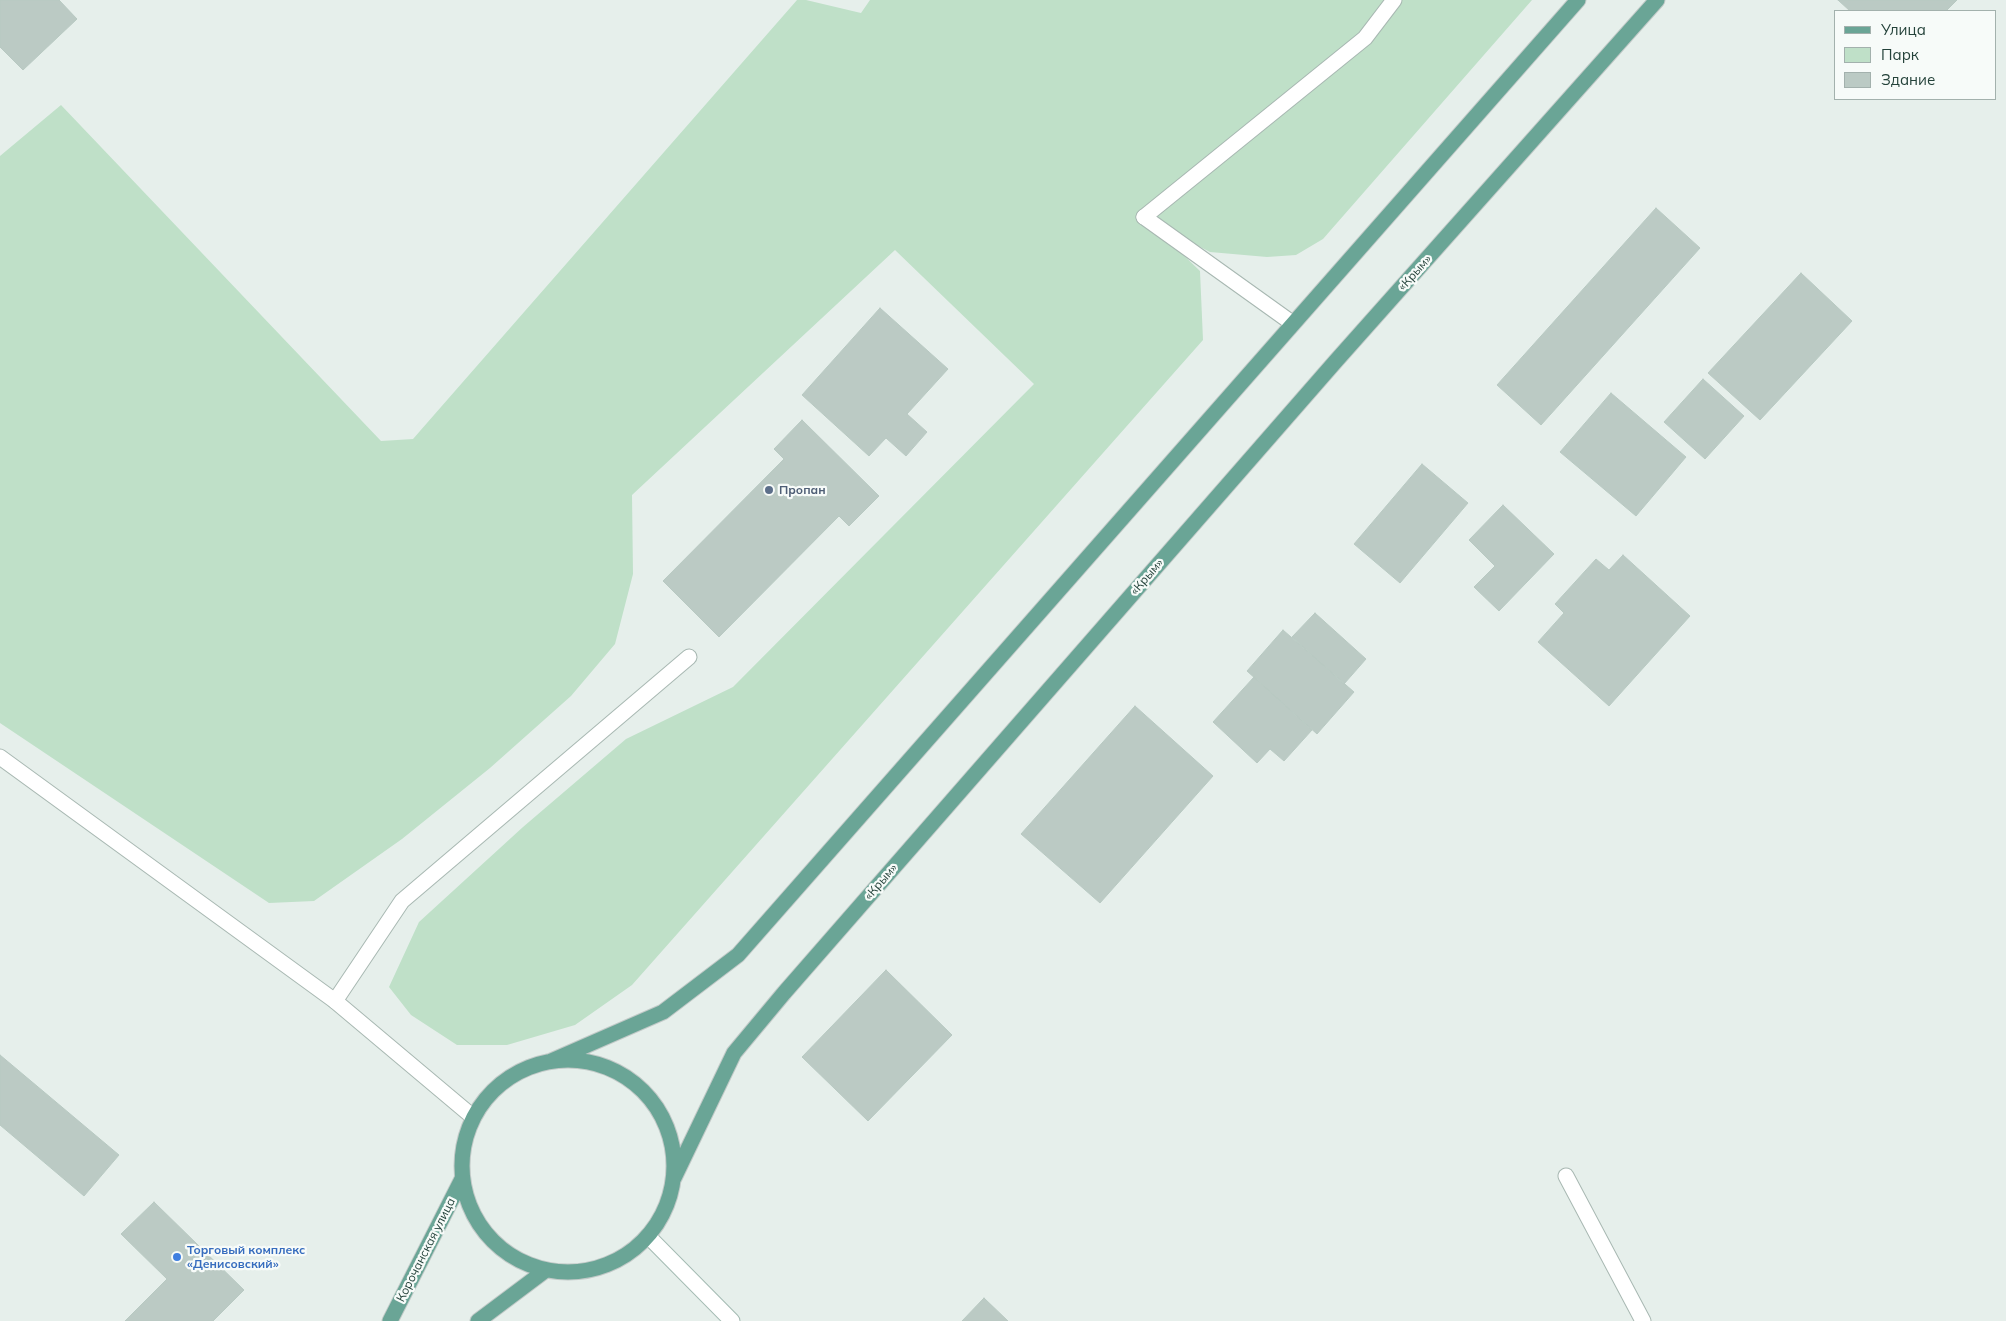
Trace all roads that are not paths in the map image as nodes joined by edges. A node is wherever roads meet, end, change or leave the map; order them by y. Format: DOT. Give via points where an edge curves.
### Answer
graph roads {
  1 [pos="1394,0"];
  2 [pos="1578,0"];
  3 [pos="1657,0"];
  4 [pos="1292,323"];
  5 [pos="689,657"];
  6 [pos="0,757"];
  7 [pos="334,1001"];
  8 [pos="551,1061"];
  9 [pos="473,1117"];
  10 [pos="1566,1176"];
  11 [pos="674,1178"];
  12 [pos="462,1179"];
  13 [pos="648,1236"];
  14 [pos="546,1270"];
  15 [pos="390,1321"];
  16 [pos="478,1321"];
  17 [pos="732,1321"];
  18 [pos="1643,1321"];
  1 -- 4 [label="street" via="1365,38 1144,217"];
  2 -- 4 [label="main road"];
  3 -- 11 [label="main road, «Крым»" via="1335,362 784,992 734,1053"];
  4 -- 8 [label="main road" via="738,954 663,1012"];
  5 -- 7 [label="street" via="402,901"];
  6 -- 7 [label="street"];
  7 -- 9 [label="street"];
  8 -- 9 [label="main road" via="519,1071 492,1091"];
  8 -- 11 [label="main road" via="584,1061 614,1070 641,1089 661,1115 672,1145"];
  9 -- 12 [label="main road" via="463,1147"];
  10 -- 18 [label="street"];
  11 -- 13 [label="main road" via="665,1209"];
  12 -- 14 [label="main road" via="471,1210 489,1238 515,1258"];
  12 -- 15 [label="main road, Корочанская улица"];
  13 -- 14 [label="main road" via="626,1255 602,1267 574,1272"];
  13 -- 17 [label="street"];
  14 -- 16 [label="main road"];
}
